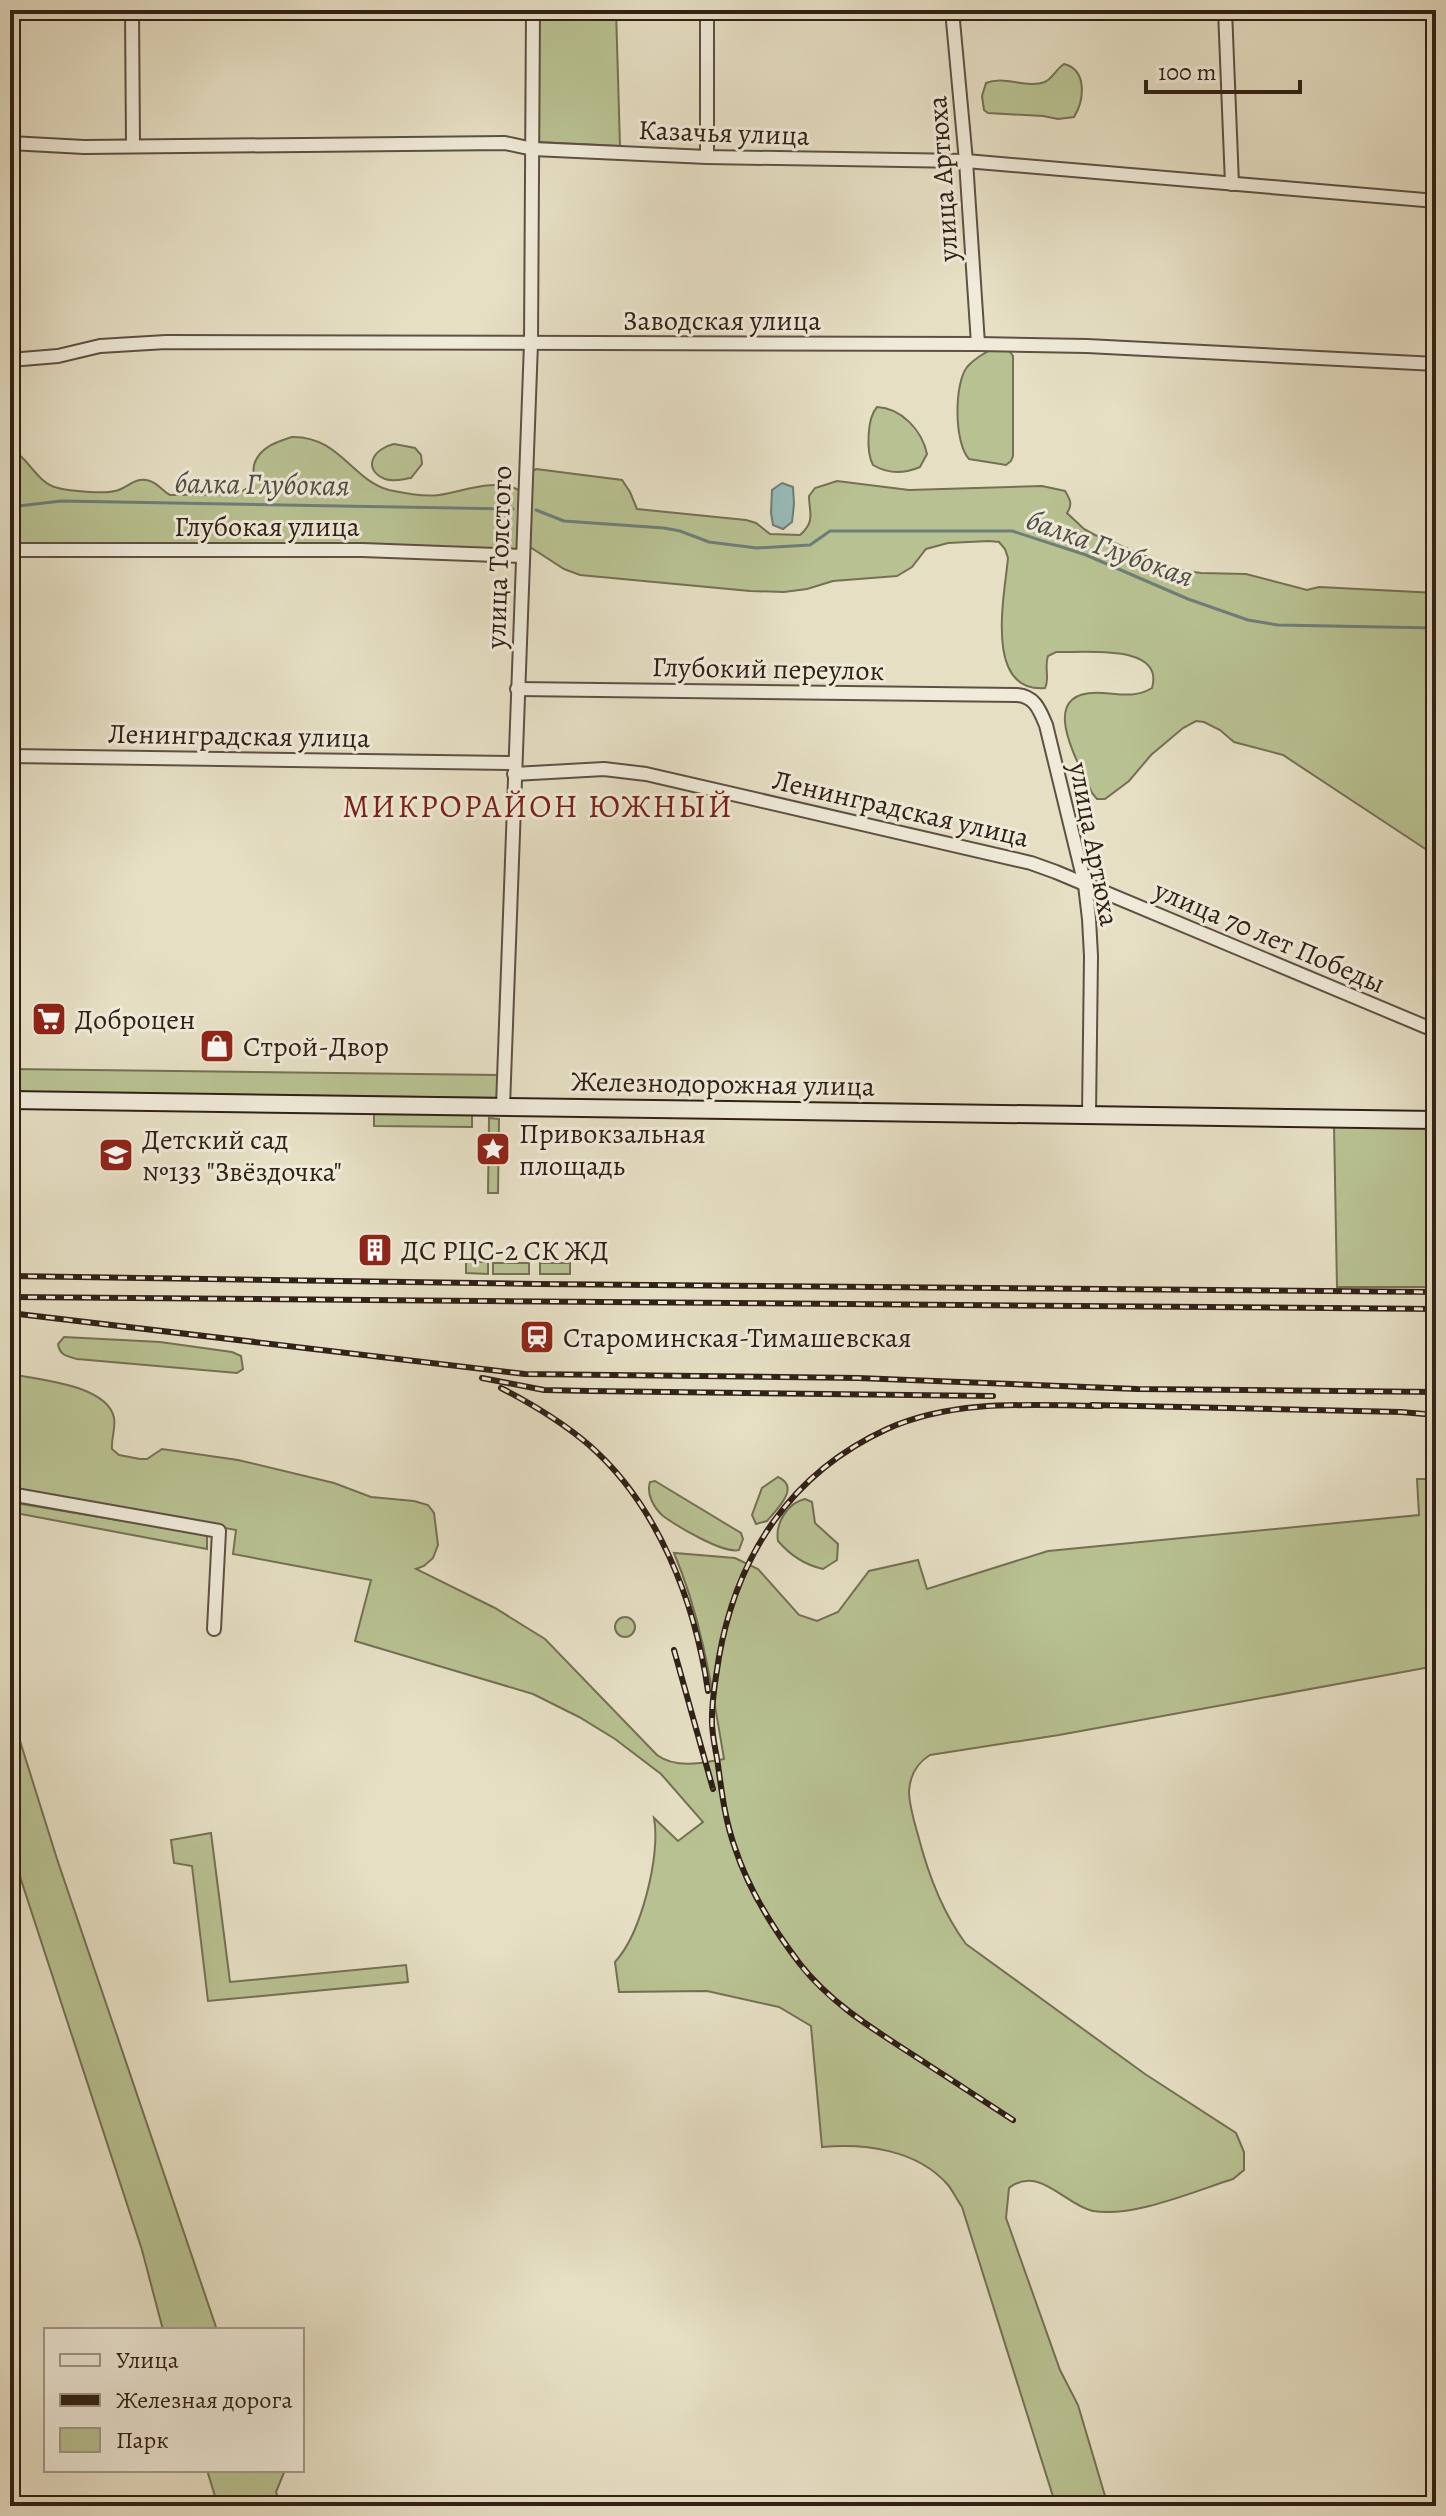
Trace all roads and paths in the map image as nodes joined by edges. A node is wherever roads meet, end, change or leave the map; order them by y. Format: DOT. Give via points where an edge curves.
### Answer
graph roads {
  1 [pos="132,10"];
  2 [pos="533,10"];
  3 [pos="707,10"];
  4 [pos="952,10"];
  5 [pos="1225,10"];
  6 [pos="10,143"];
  7 [pos="133,146"];
  8 [pos="533,149"];
  9 [pos="707,157"];
  10 [pos="966,161"];
  11 [pos="1232,184"];
  12 [pos="1436,201"];
  13 [pos="531,343"];
  14 [pos="978,344"];
  15 [pos="10,360"];
  16 [pos="1436,364"];
  17 [pos="10,550"];
  18 [pos="523,556"];
  19 [pos="517,689"];
  20 [pos="1017,695"];
  21 [pos="10,756"];
  22 [pos="514,768"];
  23 [pos="1085,885"];
  24 [pos="1436,1031"];
  25 [pos="10,1100"];
  26 [pos="503,1106"];
  27 [pos="1089,1115"];
  28 [pos="1436,1120"];
  29 [pos="10,1494"];
  30 [pos="214,1629"];
  1 -- 7 [label="street"];
  2 -- 8 [label="street, улица Толстого"];
  3 -- 9 [label="street"];
  4 -- 10 [label="street, улица Артюха"];
  5 -- 11 [label="street"];
  6 -- 7 [label="street, Казачья улица"];
  7 -- 8 [label="street, Казачья улица" via="505,143"];
  8 -- 9 [label="street, Казачья улица"];
  8 -- 13 [label="street, улица Толстого"];
  9 -- 10 [label="street, Казачья улица"];
  10 -- 11 [label="street, Казачья улица"];
  10 -- 14 [label="street, улица Артюха"];
  11 -- 12 [label="street, Казачья улица"];
  13 -- 14 [label="street, Заводская улица"];
  13 -- 15 [label="street, Заводская улица" via="166,342"];
  13 -- 18 [label="street, улица Толстого"];
  14 -- 16 [label="street, Заводская улица"];
  17 -- 18 [label="street, Глубокая улица" via="362,550"];
  18 -- 19 [label="street, улица Толстого"];
  19 -- 20 [label="street, Глубокий переулок"];
  19 -- 22 [label="street, улица Толстого"];
  20 -- 23 [label="street, улица Артюха" via="1033,700 1046,725"];
  21 -- 22 [label="street, Ленинградская улица"];
  22 -- 23 [label="street, Ленинградская улица" via="646,774 987,852"];
  22 -- 26 [label="street, улица Толстого"];
  23 -- 24 [label="street, улица 70 лет Победы"];
  23 -- 27 [label="street, улица Артюха" via="1091,956"];
  25 -- 26 [label="main road, Железнодорожная улица"];
  26 -- 27 [label="main road, Железнодорожная улица"];
  27 -- 28 [label="main road, Железнодорожная улица"];
  29 -- 30 [label="street" via="219,1531"];
}
